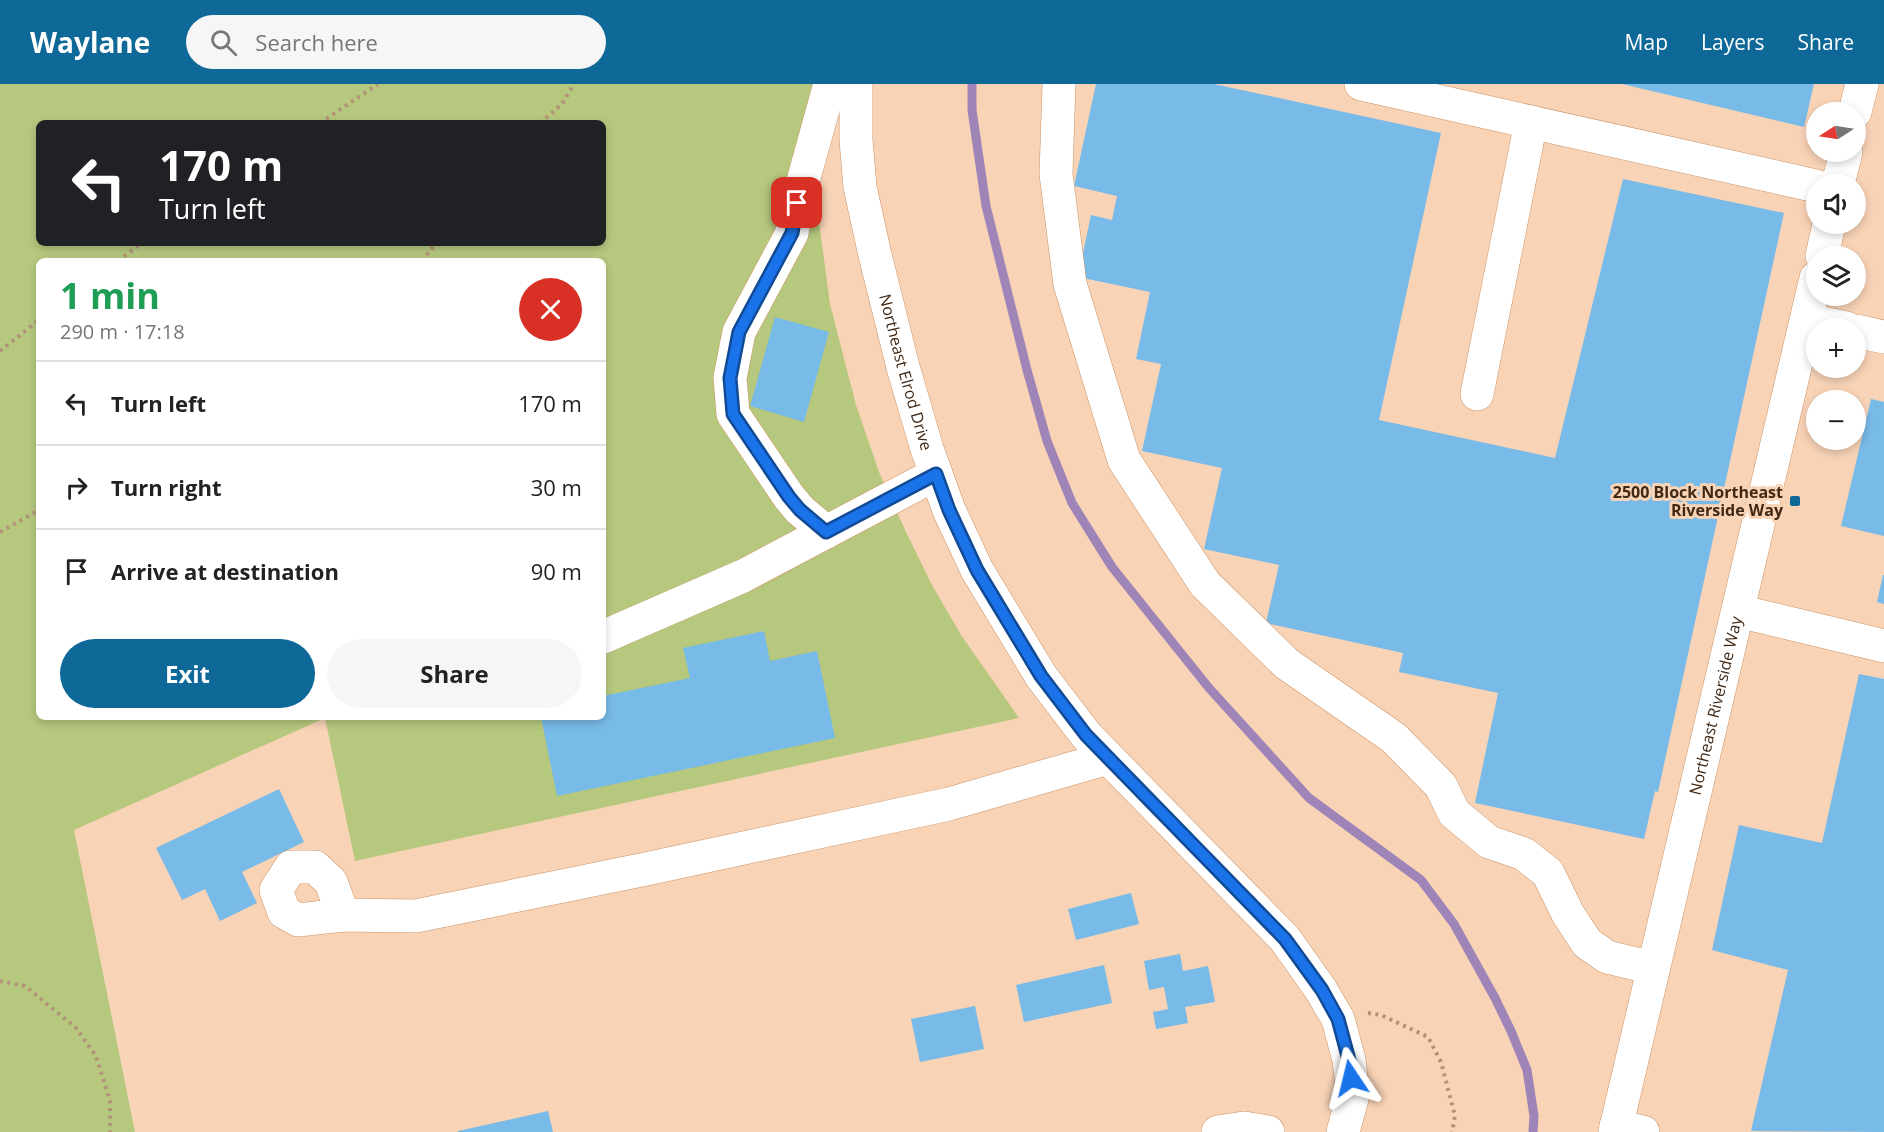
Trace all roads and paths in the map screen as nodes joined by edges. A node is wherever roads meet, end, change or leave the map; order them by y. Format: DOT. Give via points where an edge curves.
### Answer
graph roads {
  1 [pos="378,84"];
  2 [pos="574,84"];
  3 [pos="830,84"];
  4 [pos="856,84"];
  5 [pos="1059,84"];
  6 [pos="1361,84"];
  7 [pos="1862,84"];
  8 [pos="1858,102"];
  9 [pos="324,120"];
  10 [pos="543,120"];
  11 [pos="1531,122"];
  12 [pos="1806,184"];
  13 [pos="138,246"];
  14 [pos="434,246"];
  15 [pos="122,258"];
  16 [pos="424,258"];
  17 [pos="36,322"];
  18 [pos="1806,324"];
  19 [pos="1866,333"];
  20 [pos="1884,337"];
  21 [pos="0,351"];
  22 [pos="1477,394"];
  23 [pos="936,474"];
  24 [pos="36,512"];
  25 [pos="0,532"];
  26 [pos="826,532"];
  27 [pos="1738,610"];
  28 [pos="606,636"];
  29 [pos="1884,645"];
  30 [pos="1108,758"];
  31 [pos="343,915"];
  32 [pos="1653,968"];
  33 [pos="0,981"];
  34 [pos="1338,1019"];
  35 [pos="1625,1130"];
  36 [pos="110,1132"];
  37 [pos="1218,1132"];
  38 [pos="1268,1132"];
  39 [pos="1344,1132"];
  40 [pos="1452,1132"];
  1 -- 9 [label="path"];
  2 -- 10 [label="path" via="562,104"];
  3 -- 26 [label="street" via="792,233 739,332 730,378 733,414 789,497"];
  4 -- 23 [label="street, Northeast Elrod Drive" via="860,187 903,368"];
  5 -- 32 [label="street" via="1056,174 1070,284 1124,460 1205,584 1287,664 1394,738 1441,786 1454,813 1488,842 1524,854 1548,873 1587,943 1607,957"];
  6 -- 11 [label="street"];
  7 -- 8 [label="street"];
  11 -- 12 [label="street"];
  11 -- 22 [label="street"];
  13 -- 15 [label="path"];
  14 -- 16 [label="path"];
  17 -- 21 [label="path"];
  18 -- 27 [label="street, Northeast Riverside Way"];
  19 -- 20 [label="street"];
  23 -- 26 [label="street"];
  23 -- 30 [label="street, Northeast Elrod Drive" via="977,570 1010,627 1041,676"];
  24 -- 25 [label="path"];
  26 -- 28 [label="street" via="743,576"];
  27 -- 29 [label="street"];
  27 -- 32 [label="street, Northeast Riverside Way"];
  30 -- 31 [label="street" via="949,804 634,872 416,916"];
  30 -- 34 [label="street, Northeast Elrod Drive" via="1285,939"];
  32 -- 35 [label="street, Northeast Riverside Way"];
  33 -- 36 [label="path" via="25,986 75,1028 96,1056 110,1101"];
  34 -- 39 [label="street, Northeast Elrod Drive" via="1353,1095"];
  34 -- 40 [label="path" via="1362,1013 1381,1015 1428,1037 1441,1062 1455,1116"];
  37 -- 38 [label="street" via="1244,1128"];
}
